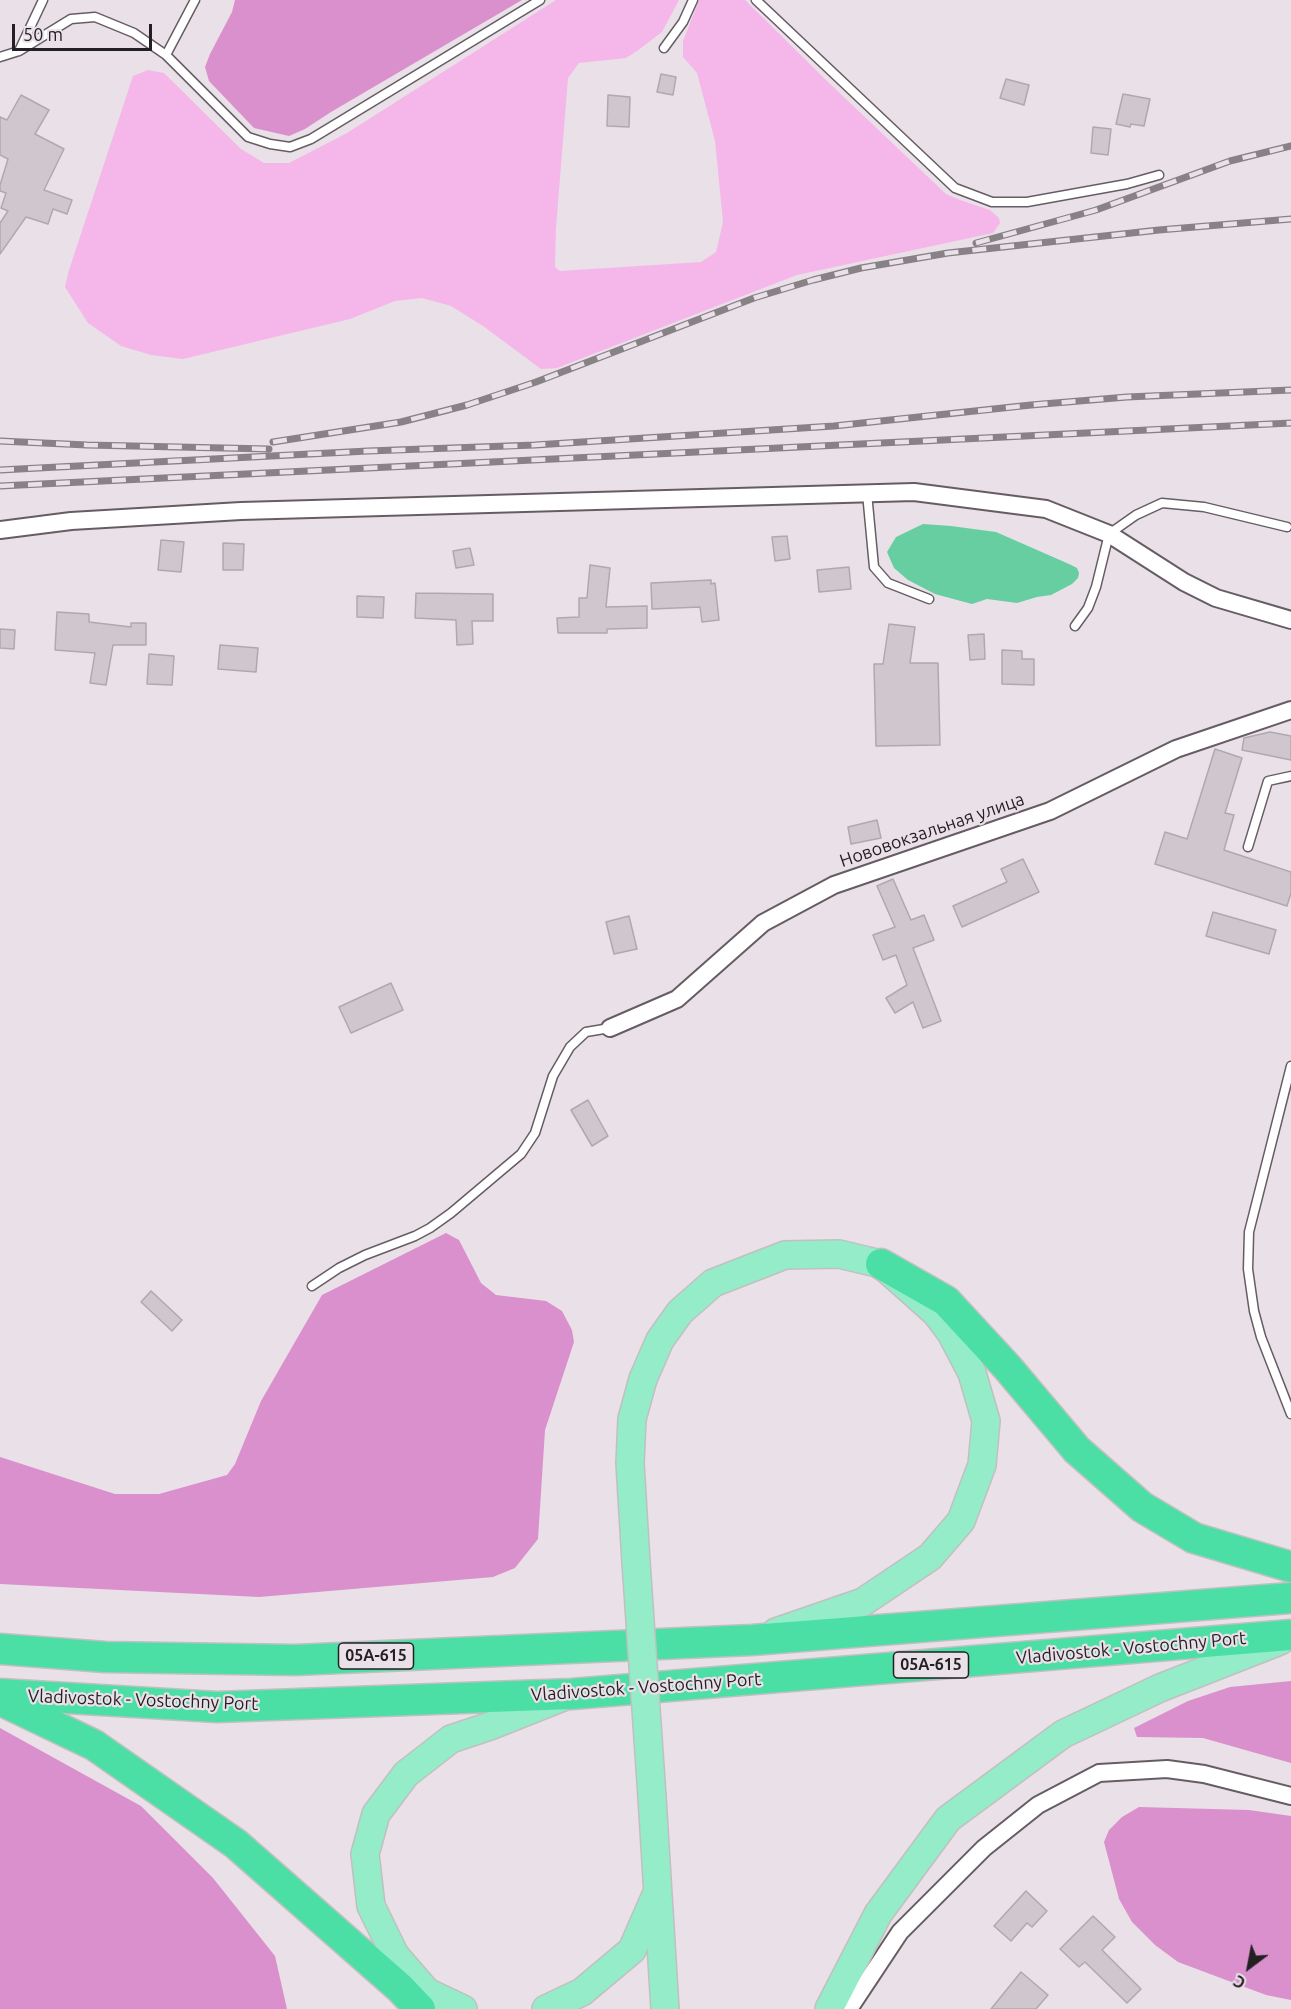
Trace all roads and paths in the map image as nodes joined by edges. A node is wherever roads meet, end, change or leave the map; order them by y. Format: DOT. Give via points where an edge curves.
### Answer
graph roads {
  1 [pos="43,0"];
  2 [pos="195,0"];
  3 [pos="540,0"];
  4 [pos="693,0"];
  5 [pos="756,0"];
  6 [pos="664,48"];
  7 [pos="19,51"];
  8 [pos="166,55"];
  9 [pos="0,57"];
  10 [pos="1159,175"];
  11 [pos="867,492"];
  12 [pos="1287,527"];
  13 [pos="0,530"];
  14 [pos="1109,534"];
  15 [pos="929,599"];
  16 [pos="1291,620"];
  17 [pos="1075,626"];
  18 [pos="1291,710"];
  19 [pos="1291,776"];
  20 [pos="1248,847"];
  21 [pos="610,1028"];
  22 [pos="1291,1066"];
  23 [pos="881,1264"];
  24 [pos="312,1286"];
  25 [pos="1291,1414"];
  26 [pos="1291,1567"];
  27 [pos="1291,1598"];
  28 [pos="1291,1636"];
  29 [pos="752,1640"];
  30 [pos="0,1649"];
  31 [pos="0,1694"];
  32 [pos="572,1694"];
  33 [pos="0,1700"];
  34 [pos="1291,1796"];
  35 [pos="658,1892"];
  36 [pos="420,2009"];
  37 [pos="463,2009"];
  38 [pos="546,2009"];
  39 [pos="665,2009"];
  40 [pos="829,2009"];
  41 [pos="849,2009"];
  1 -- 7 [label="lane"];
  2 -- 8 [label="lane"];
  3 -- 8 [label="lane" via="311,139 290,147 248,137"];
  4 -- 6 [label="lane"];
  5 -- 10 [label="lane" via="955,189 992,202 1027,202"];
  7 -- 8 [label="lane" via="71,19 95,17 134,33"];
  7 -- 9 [label="lane"];
  11 -- 13 [label="street" via="241,511 70,521"];
  11 -- 14 [label="street" via="914,492 1047,509"];
  11 -- 15 [label="lane" via="874,567 888,583"];
  12 -- 14 [label="lane" via="1204,507 1162,503"];
  14 -- 16 [label="street" via="1216,598"];
  14 -- 17 [label="lane" via="1096,587"];
  18 -- 21 [label="street, Нововокзальная улица" via="1176,749 1050,810 834,885 763,923 677,999"];
  19 -- 20 [label="lane" via="1268,781"];
  21 -- 24 [label="lane" via="586,1032 570,1047 553,1076 535,1133 521,1154 429,1228 365,1255"];
  22 -- 25 [label="lane" via="1249,1232 1248,1269 1261,1337"];
  23 -- 26 [label="highway" via="945,1301 1077,1450 1142,1507 1194,1538"];
  23 -- 29 [label="main road" via="936,1313 972,1373 986,1421 982,1465 961,1521 930,1557 863,1602"];
  23 -- 35 [label="main road, bridge" via="839,1254 784,1255 713,1283 680,1312 660,1340 647,1369 632,1419 630,1463"];
  27 -- 29 [label="highway, Vladivostok - Vostochny Port / 05А-615"];
  28 -- 32 [label="highway, Vladivostok - Vostochny Port / 05А-615"];
  28 -- 40 [label="main road" via="1160,1688 1063,1734 948,1819 878,1914"];
  29 -- 30 [label="highway, Vladivostok - Vostochny Port / 05А-615" via="295,1660 105,1657"];
  31 -- 32 [label="highway, Vladivostok - Vostochny Port / 05А-615" via="217,1707"];
  32 -- 37 [label="main road" via="451,1739 406,1774 376,1814 365,1854 371,1906 394,1955 427,1992"];
  33 -- 36 [label="highway" via="94,1744 236,1844"];
  34 -- 41 [label="street" via="1167,1769 1099,1773 1038,1805 984,1848 900,1932"];
  35 -- 38 [label="main road" via="632,1950 582,1992"];
  35 -- 39 [label="main road"];
}
